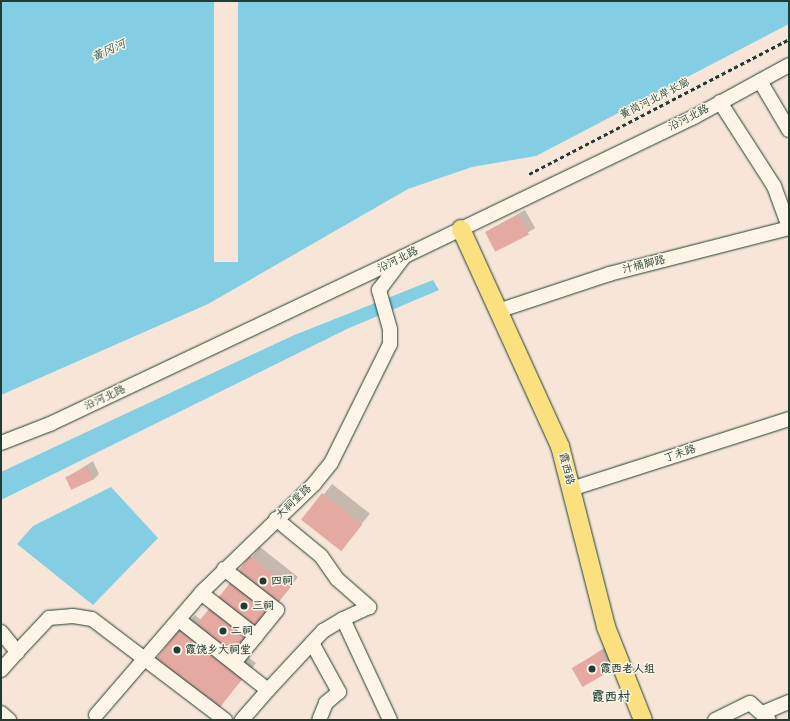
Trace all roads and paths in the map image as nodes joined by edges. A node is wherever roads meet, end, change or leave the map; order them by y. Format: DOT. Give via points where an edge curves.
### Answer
graph roads {
  1 [pos="789,38"];
  2 [pos="789,65"];
  3 [pos="760,81"];
  4 [pos="720,102"];
  5 [pos="789,130"];
  6 [pos="529,174"];
  7 [pos="789,228"];
  8 [pos="461,229"];
  9 [pos="403,257"];
  10 [pos="501,310"];
  11 [pos="789,419"];
  12 [pos="50,424"];
  13 [pos="1,443"];
  14 [pos="1,452"];
  15 [pos="571,489"];
  16 [pos="276,519"];
  17 [pos="224,569"];
  18 [pos="201,593"];
  19 [pos="344,619"];
  20 [pos="179,620"];
  21 [pos="1,632"];
  22 [pos="256,636"];
  23 [pos="312,643"];
  24 [pos="17,652"];
  25 [pos="147,659"];
  26 [pos="234,663"];
  27 [pos="1,670"];
  28 [pos="268,690"];
  29 [pos="789,702"];
  30 [pos="1,714"];
  31 [pos="96,715"];
  32 [pos="767,716"];
  33 [pos="9,720"];
  34 [pos="225,720"];
  35 [pos="242,720"];
  36 [pos="319,720"];
  37 [pos="390,720"];
  38 [pos="643,720"];
  39 [pos="715,720"];
  1 -- 6 [label="path, 黄岗河北岸长廊"];
  2 -- 3 [label="street, 沿河北路"];
  3 -- 4 [label="street, 沿河北路"];
  3 -- 5 [label="street"];
  4 -- 7 [label="street" via="774,186"];
  4 -- 8 [label="street, 沿河北路"];
  7 -- 10 [label="street, 汁桶脚路" via="610,274"];
  8 -- 9 [label="street, 沿河北路"];
  8 -- 10 [label="main road, 霞西路"];
  9 -- 12 [label="street, 沿河北路"];
  9 -- 16 [label="street, 大祠堂路" via="378,290 386,316 390,344 331,463 314,484"];
  10 -- 15 [label="main road, 霞西路" via="560,446"];
  11 -- 15 [label="street, 丁未路"];
  12 -- 13 [label="street, 沿河北路"];
  12 -- 14 [label="street"];
  15 -- 38 [label="main road, 霞西路" via="606,627"];
  16 -- 17 [label="street, 大祠堂路"];
  16 -- 19 [label="street" via="321,556 337,579 369,607"];
  17 -- 18 [label="street, 大祠堂路"];
  17 -- 22 [label="street" via="277,610"];
  18 -- 20 [label="street, 大祠堂路"];
  18 -- 22 [label="street"];
  19 -- 23 [label="street" via="323,631"];
  19 -- 37 [label="street"];
  20 -- 25 [label="street, 大祠堂路"];
  20 -- 26 [label="street"];
  21 -- 24 [label="street"];
  22 -- 26 [label="street"];
  23 -- 28 [label="street"];
  23 -- 36 [label="street" via="339,692 326,703"];
  24 -- 25 [label="street" via="49,618 73,616 92,619"];
  24 -- 27 [label="street"];
  25 -- 31 [label="street, 大祠堂路"];
  25 -- 34 [label="street"];
  26 -- 28 [label="street"];
  28 -- 35 [label="street"];
  29 -- 32 [label="street"];
  30 -- 33 [label="street"];
  32 -- 39 [label="street" via="750,702"];
}
